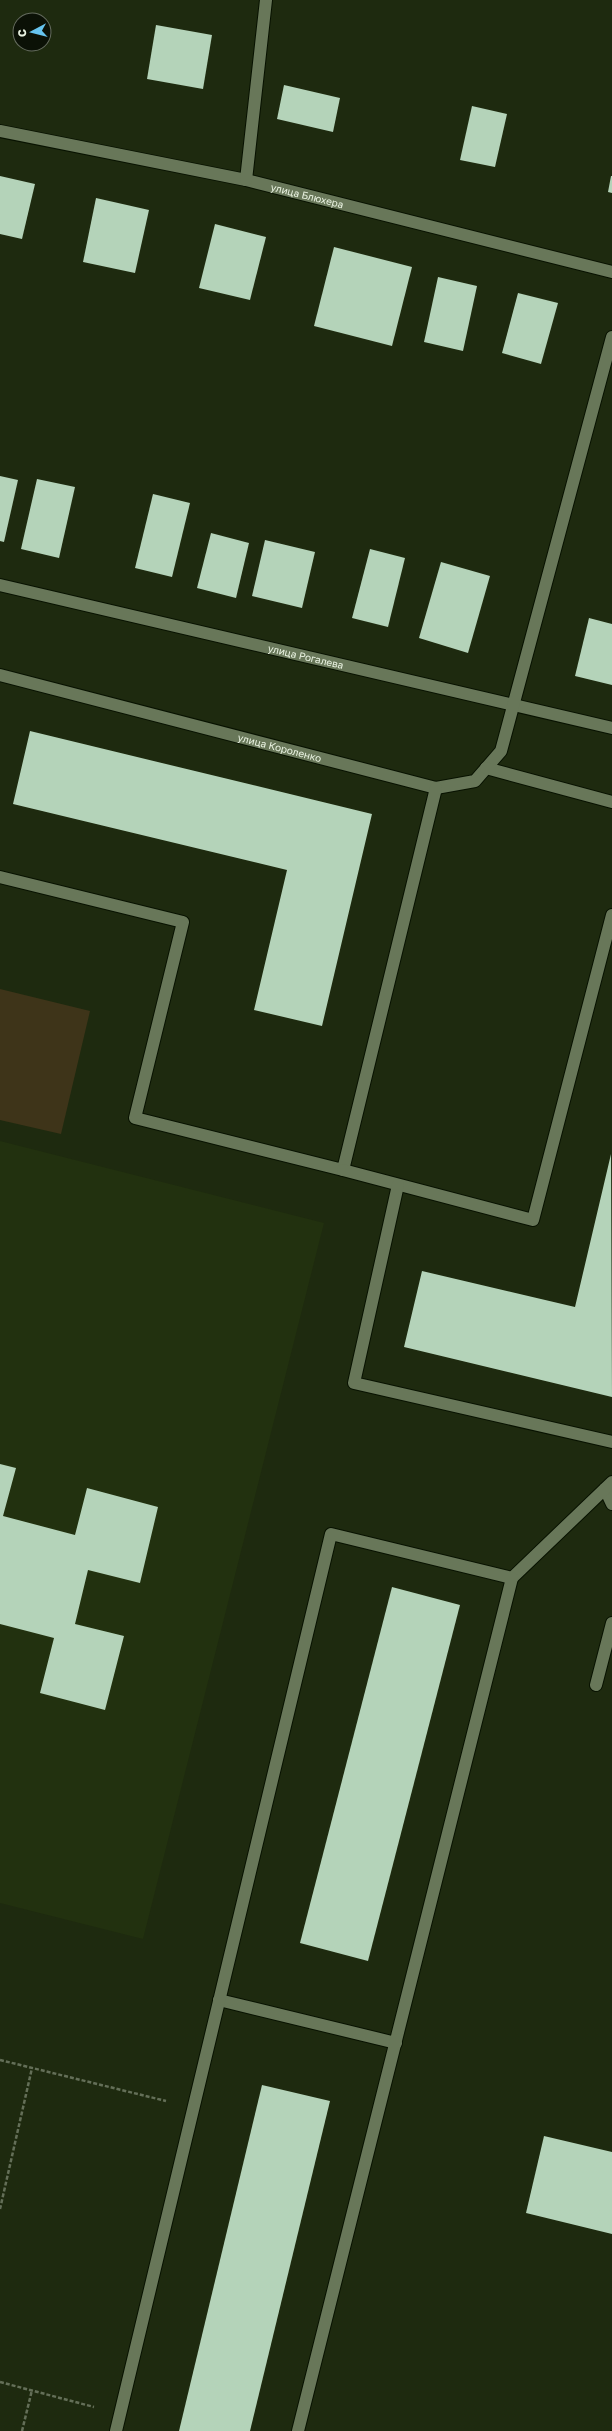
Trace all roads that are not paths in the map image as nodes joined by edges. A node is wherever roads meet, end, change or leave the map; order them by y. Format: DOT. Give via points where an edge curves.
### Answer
graph roads {
  1 [pos="266,0"];
  2 [pos="0,131"];
  3 [pos="246,180"];
  4 [pos="612,272"];
  5 [pos="612,337"];
  6 [pos="0,585"];
  7 [pos="0,675"];
  8 [pos="513,704"];
  9 [pos="612,728"];
  10 [pos="486,768"];
  11 [pos="436,788"];
  12 [pos="612,802"];
  13 [pos="0,877"];
  14 [pos="612,915"];
  15 [pos="342,1170"];
  16 [pos="398,1185"];
  17 [pos="612,1442"];
  18 [pos="609,1485"];
  19 [pos="612,1504"];
  20 [pos="512,1578"];
  21 [pos="612,1623"];
  22 [pos="596,1685"];
  23 [pos="219,2000"];
  24 [pos="396,2043"];
  25 [pos="116,2431"];
  26 [pos="298,2431"];
  1 -- 3 [label="street"];
  2 -- 3 [label="street, улица Блюхера"];
  3 -- 4 [label="street, улица Блюхера"];
  5 -- 8 [label="street, улица Короленко"];
  6 -- 8 [label="street, улица Рогалева"];
  7 -- 11 [label="street, улица Короленко"];
  8 -- 9 [label="street, улица Рогалева"];
  8 -- 10 [label="street, улица Короленко" via="501,751"];
  10 -- 11 [label="street, улица Короленко" via="475,781"];
  10 -- 12 [label="street"];
  11 -- 15 [label="street"];
  13 -- 15 [label="street" via="183,922 135,1118"];
  14 -- 16 [label="street" via="533,1220"];
  15 -- 16 [label="street"];
  16 -- 17 [label="street" via="354,1383"];
  18 -- 19 [label="street"];
  18 -- 20 [label="street"];
  20 -- 23 [label="street" via="331,1534"];
  20 -- 24 [label="street"];
  21 -- 22 [label="street"];
  23 -- 24 [label="street"];
  23 -- 25 [label="street"];
  24 -- 26 [label="street"];
}
